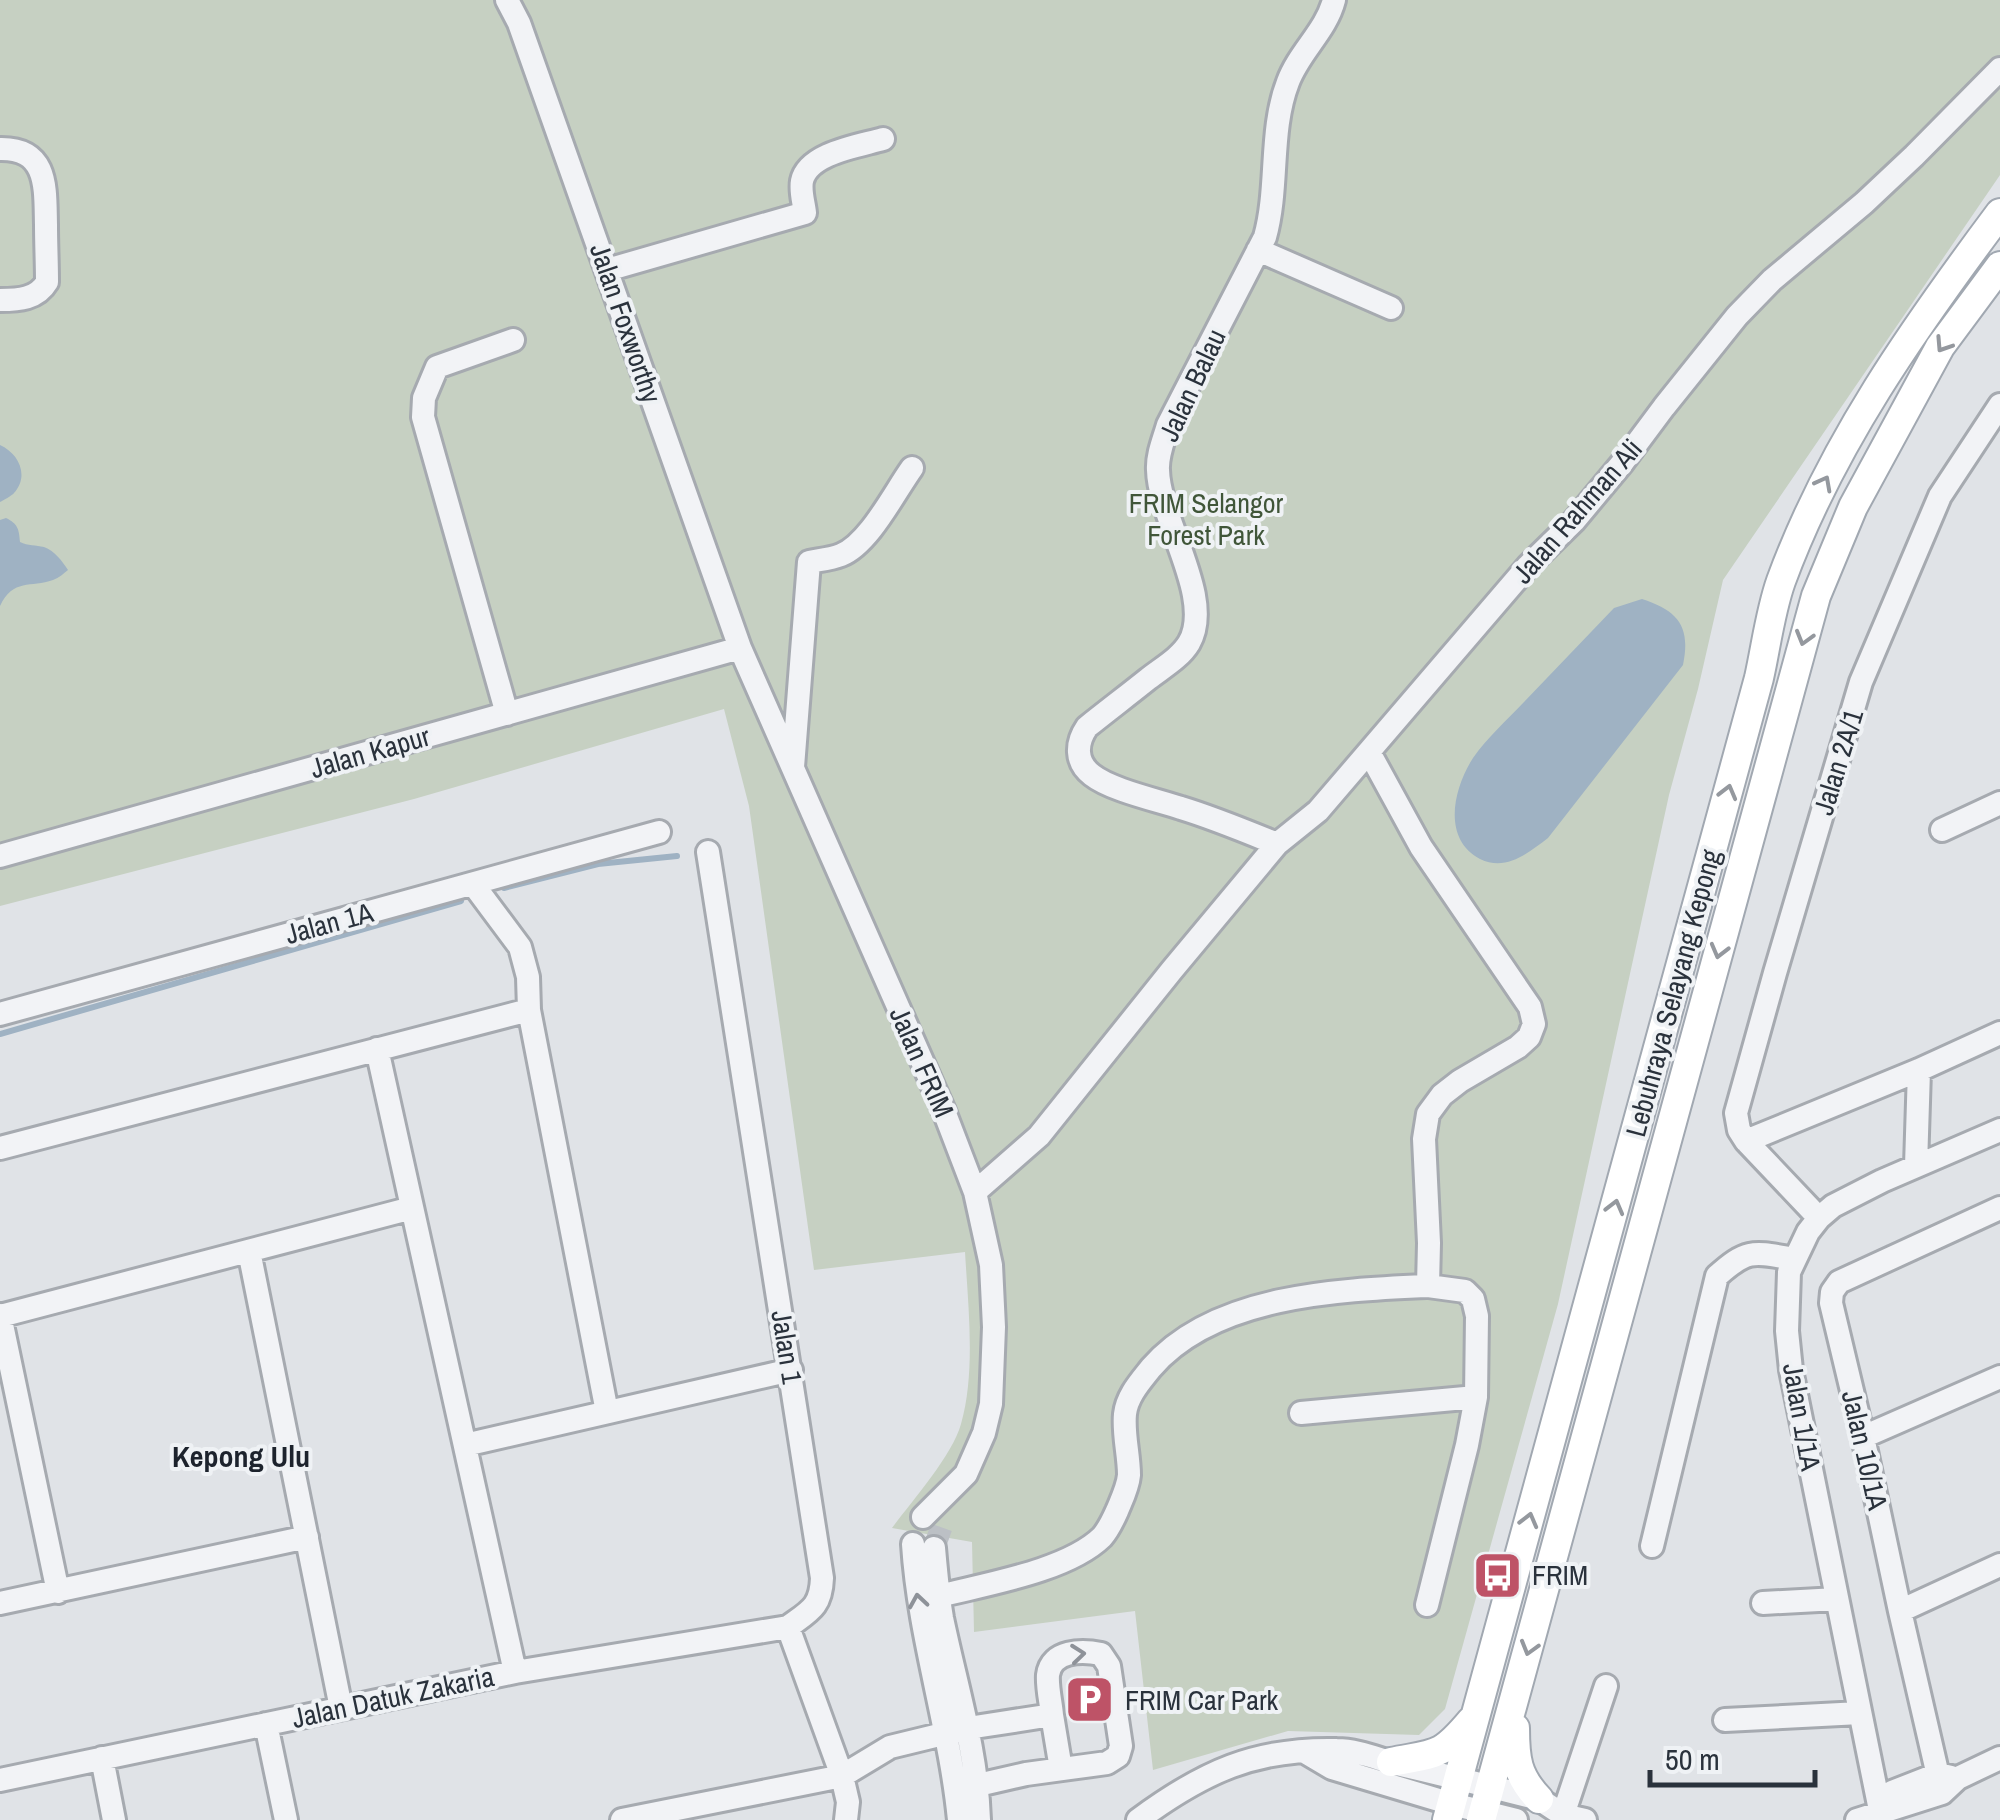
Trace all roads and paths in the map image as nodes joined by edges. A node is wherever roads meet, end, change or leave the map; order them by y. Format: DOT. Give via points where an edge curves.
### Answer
graph roads {
  1 [pos="508,0"];
  2 [pos="1334,0"];
  3 [pos="2000,69"];
  4 [pos="883,139"];
  5 [pos="0,148"];
  6 [pos="2000,212"];
  7 [pos="1258,250"];
  8 [pos="2000,266"];
  9 [pos="607,270"];
  10 [pos="0,300"];
  11 [pos="1391,308"];
  12 [pos="513,340"];
  13 [pos="2000,405"];
  14 [pos="912,468"];
  15 [pos="740,648"];
  16 [pos="506,714"];
  17 [pos="1370,752"];
  18 [pos="793,769"];
  19 [pos="2000,803"];
  20 [pos="1942,830"];
  21 [pos="659,832"];
  22 [pos="1277,844"];
  23 [pos="708,852"];
  24 [pos="0,856"];
  25 [pos="473,884"];
  26 [pos="529,1010"];
  27 [pos="0,1014"];
  28 [pos="2000,1033"];
  29 [pos="377,1049"];
  30 [pos="1919,1070"];
  31 [pos="2000,1130"];
  32 [pos="1746,1141"];
  33 [pos="0,1148"];
  34 [pos="1916,1166"];
  35 [pos="975,1192"];
  36 [pos="412,1208"];
  37 [pos="2000,1208"];
  38 [pos="1820,1218"];
  39 [pos="249,1251"];
  40 [pos="1794,1259"];
  41 [pos="1428,1286"];
  42 [pos="0,1316"];
  43 [pos="791,1370"];
  44 [pos="2000,1377"];
  45 [pos="1476,1398"];
  46 [pos="607,1412"];
  47 [pos="1300,1413"];
  48 [pos="1863,1436"];
  49 [pos="465,1446"];
  50 [pos="933,1518"];
  51 [pos="307,1537"];
  52 [pos="1652,1546"];
  53 [pos="2000,1565"];
  54 [pos="58,1592"];
  55 [pos="939,1596"];
  56 [pos="1837,1599"];
  57 [pos="0,1603"];
  58 [pos="1763,1603"];
  59 [pos="1427,1605"];
  60 [pos="1900,1611"];
  61 [pos="788,1627"];
  62 [pos="514,1672"];
  63 [pos="1606,1686"];
  64 [pos="1516,1696"];
  65 [pos="342,1708"];
  66 [pos="1860,1713"];
  67 [pos="1052,1715"];
  68 [pos="1476,1716"];
  69 [pos="1726,1720"];
  70 [pos="266,1724"];
  71 [pos="957,1731"];
  72 [pos="1305,1752"];
  73 [pos="102,1758"];
  74 [pos="2000,1758"];
  75 [pos="1391,1762"];
  76 [pos="1061,1769"];
  77 [pos="842,1776"];
  78 [pos="0,1780"];
  79 [pos="1946,1782"];
  80 [pos="978,1785"];
  81 [pos="1452,1801"];
  82 [pos="1485,1806"];
  83 [pos="1565,1815"];
  84 [pos="1881,1816"];
  85 [pos="638,1818"];
  86 [pos="114,1820"];
  87 [pos="286,1820"];
  88 [pos="846,1820"];
  89 [pos="959,1820"];
  90 [pos="979,1820"];
  91 [pos="1138,1820"];
  92 [pos="1516,1820"];
  93 [pos="1857,1820"];
  1 -- 9 [label="street, Jalan Foxworthy"];
  2 -- 7 [label="street, Jalan Balau" via="1288,80 1270,218"];
  3 -- 17 [label="street, Jalan Rahman Ali" via="1902,168 1737,316 1574,521"];
  4 -- 9 [label="street" via="813,164 801,188 805,213"];
  5 -- 10 [label="street" via="34,159 45,180 47,282 22,300"];
  68 -- 6 [label="main road, Lebuhraya Selayang Kepong, one-way" via="1780,584 1868,401"];
  7 -- 11 [label="street"];
  7 -- 22 [label="street, Jalan Balau" via="1168,425 1158,468 1194,595 1194,632 1181,654 1087,727 1078,747 1094,777"];
  8 -- 64 [label="main road, Lebuhraya Selayang Kepong, one-way" via="1940,347 1852,507 1816,596"];
  9 -- 15 [label="street, Jalan Foxworthy"];
  12 -- 16 [label="street" via="437,367 423,417"];
  13 -- 32 [label="street, Jalan 2A/1" via="1940,496 1862,682 1736,1113"];
  14 -- 18 [label="street" via="855,546 809,562"];
  15 -- 16 [label="street, Jalan Kapur"];
  15 -- 18 [label="street, Jalan FRIM"];
  16 -- 24 [label="street, Jalan Kapur"];
  17 -- 22 [label="street, Jalan Rahman Ali" via="1318,811"];
  17 -- 41 [label="street" via="1421,848 1530,1006 1534,1024 1530,1037 1460,1081 1428,1114"];
  18 -- 35 [label="street, Jalan FRIM"];
  19 -- 20 [label="street"];
  21 -- 25 [label="street, Jalan 1A"];
  22 -- 35 [label="street, Jalan Rahman Ali" via="1039,1136"];
  23 -- 43 [label="street, Jalan 1"];
  25 -- 26 [label="street" via="520,947"];
  25 -- 27 [label="street, Jalan 1A"];
  26 -- 29 [label="street"];
  26 -- 46 [label="street"];
  28 -- 30 [label="street"];
  29 -- 33 [label="street"];
  29 -- 36 [label="street"];
  30 -- 32 [label="street"];
  30 -- 34 [label="street"];
  31 -- 34 [label="street, Jalan 1/1A"];
  32 -- 38 [label="street"];
  34 -- 38 [label="street, Jalan 1/1A"];
  35 -- 50 [label="street, Jalan FRIM" via="991,1265 992,1390 979,1446"];
  36 -- 39 [label="street"];
  36 -- 49 [label="street"];
  37 -- 48 [label="street, Jalan 10/1A" via="1839,1282 1832,1292"];
  38 -- 40 [label="street, Jalan 1/1A"];
  39 -- 42 [label="street"];
  39 -- 51 [label="street"];
  40 -- 52 [label="street" via="1744,1255 1716,1276"];
  40 -- 56 [label="street, Jalan 1/1A" via="1787,1331"];
  41 -- 45 [label="street" via="1473,1299"];
  41 -- 55 [label="street" via="1339,1292 1210,1323 1156,1362 1130,1397 1129,1478 1101,1537 1040,1570"];
  42 -- 54 [label="street"];
  43 -- 46 [label="street"];
  43 -- 61 [label="street, Jalan 1" via="822,1595"];
  44 -- 48 [label="street"];
  45 -- 47 [label="street"];
  45 -- 59 [label="street"];
  46 -- 49 [label="street"];
  48 -- 60 [label="street, Jalan 10/1A"];
  49 -- 62 [label="street"];
  51 -- 54 [label="street"];
  51 -- 65 [label="street"];
  53 -- 60 [label="street"];
  54 -- 57 [label="street"];
  55 -- 71 [label="street"];
  71 -- 55 [label="street, one-way" via="922,1621 924,1546"];
  56 -- 58 [label="street"];
  56 -- 66 [label="street, Jalan 1/1A"];
  60 -- 79 [label="street, Jalan 10/1A"];
  61 -- 62 [label="street, Jalan Datuk Zakaria"];
  61 -- 77 [label="street"];
  62 -- 65 [label="street, Jalan Datuk Zakaria"];
  63 -- 83 [label="street"];
  64 -- 82 [label="main road, Lebuhraya Selayang Kepong"];
  64 -- 83 [label="main road" via="1516,1760 1528,1787"];
  65 -- 70 [label="street, Jalan Datuk Zakaria"];
  66 -- 69 [label="street"];
  66 -- 84 [label="street, Jalan 1/1A"];
  67 -- 71 [label="street"];
  67 -- 76 [label="street"];
  67 -- 76 [label="street, one-way" via="1052,1663 1085,1650 1101,1654 1109,1666 1118,1756"];
  68 -- 75 [label="main road" via="1444,1750"];
  68 -- 81 [label="main road, Lebuhraya Selayang Kepong"];
  70 -- 73 [label="street, Jalan Datuk Zakaria"];
  70 -- 87 [label="street"];
  71 -- 77 [label="street" via="890,1747"];
  71 -- 80 [label="street"];
  71 -- 89 [label="street"];
  72 -- 75 [label="street" via="1341,1750"];
  72 -- 81 [label="street" via="1332,1768"];
  72 -- 91 [label="street" via="1261,1756 1208,1774"];
  73 -- 78 [label="street, Jalan Datuk Zakaria"];
  73 -- 86 [label="street"];
  74 -- 79 [label="street"];
  75 -- 81 [label="street"];
  76 -- 80 [label="street"];
  77 -- 85 [label="street"];
  77 -- 88 [label="street"];
  79 -- 84 [label="street" via="1892,1792"];
  80 -- 90 [label="street"];
  81 -- 82 [label="street"];
  82 -- 83 [label="street"];
  82 -- 92 [label="street"];
  84 -- 93 [label="street"];
}
